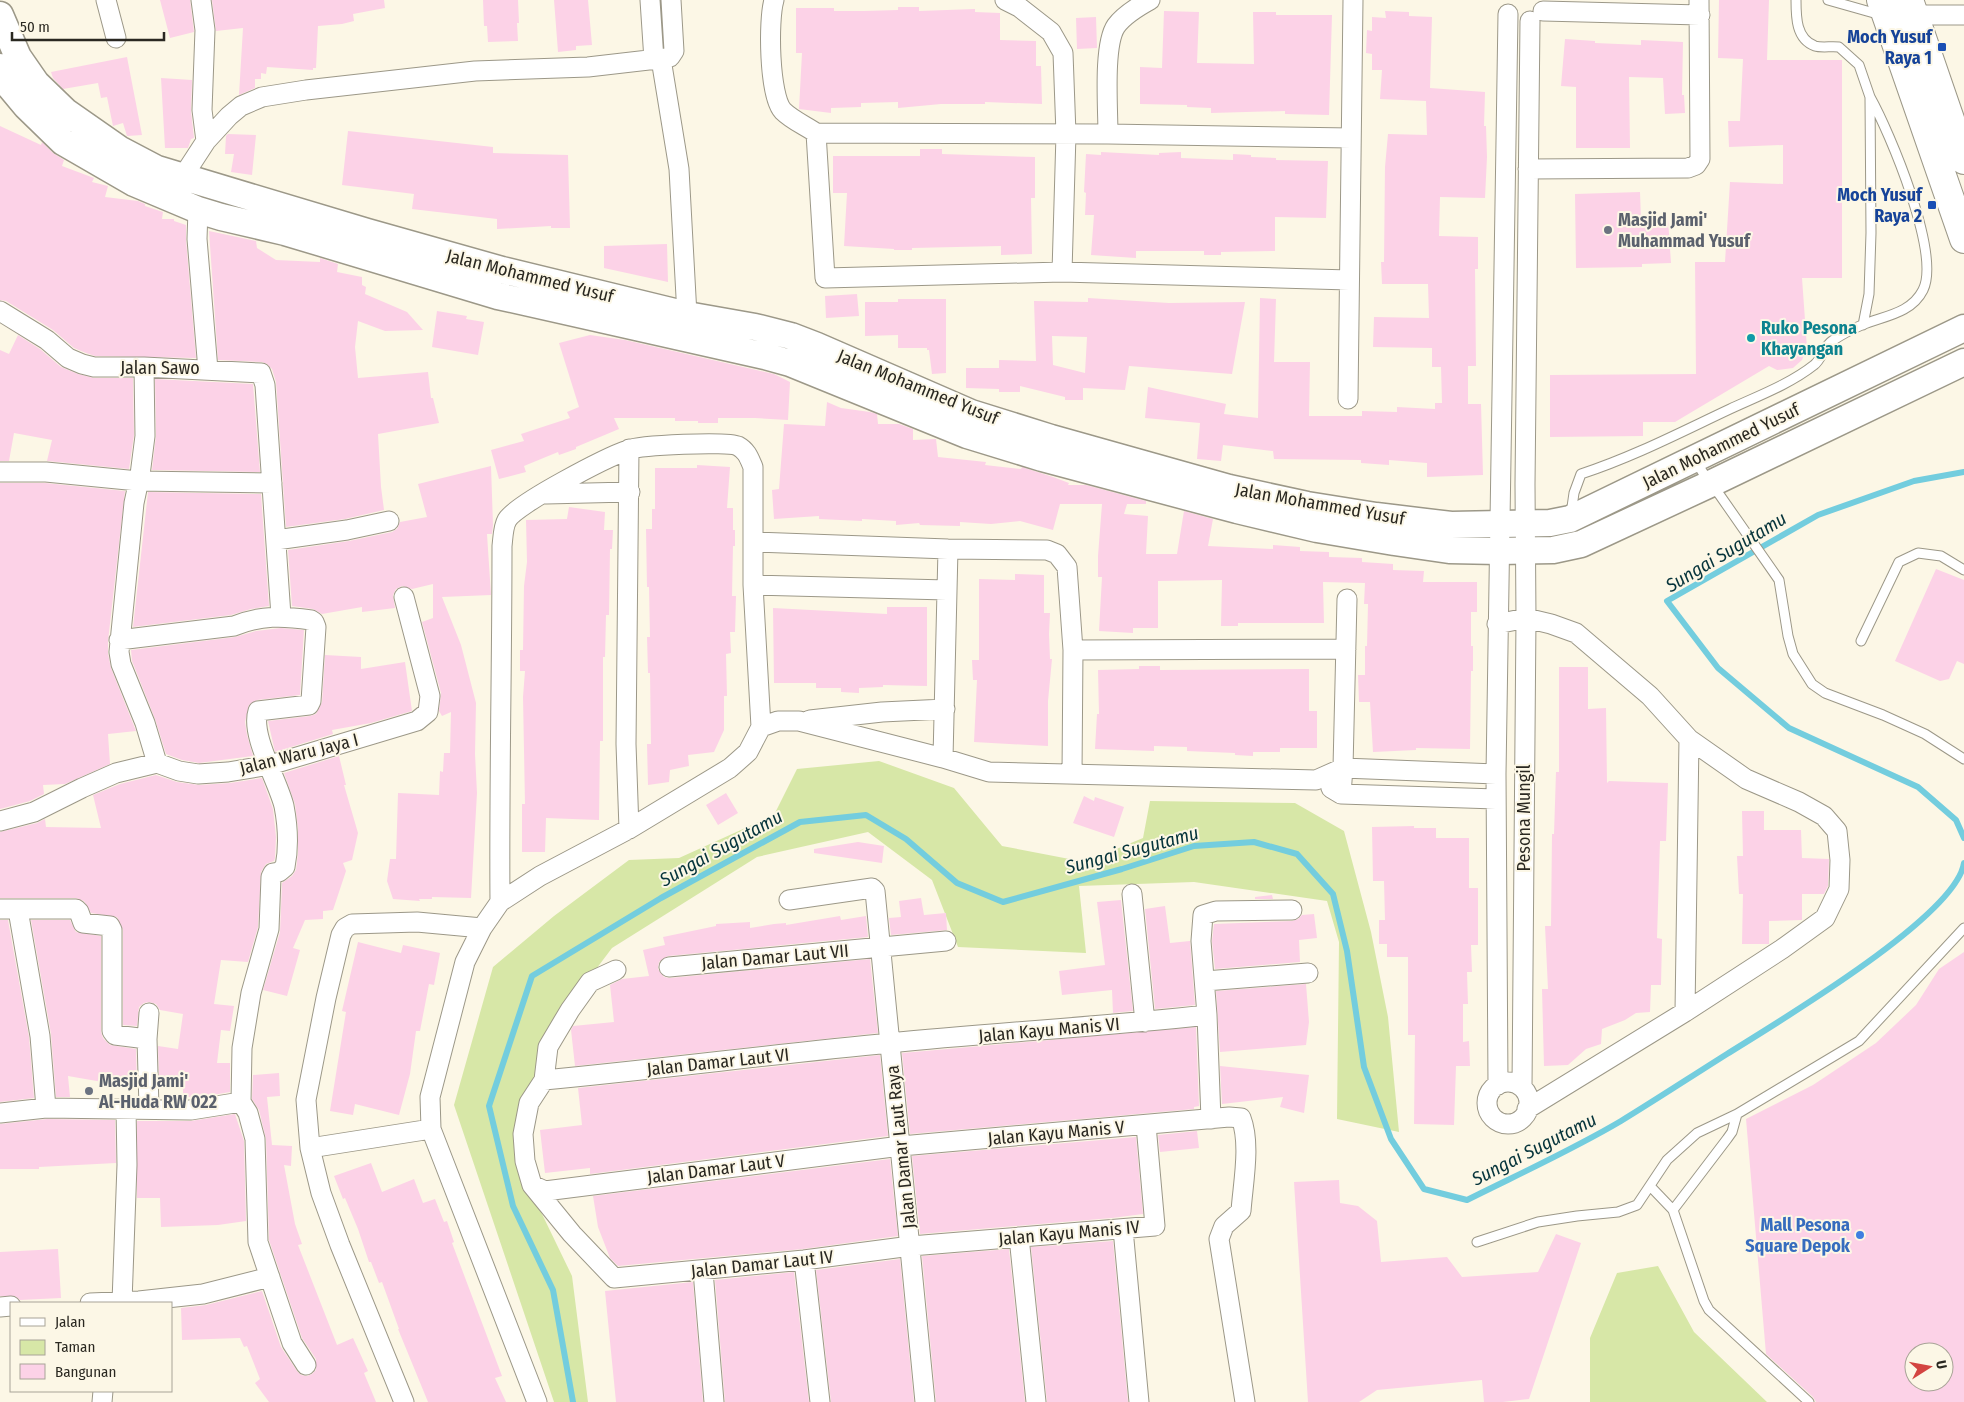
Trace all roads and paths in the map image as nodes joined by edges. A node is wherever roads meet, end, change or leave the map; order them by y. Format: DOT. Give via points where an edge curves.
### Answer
graph roads {
  1 [pos="106,0"];
  2 [pos="202,0"];
  3 [pos="650,0"];
  4 [pos="671,0"];
  5 [pos="774,0"];
  6 [pos="1005,0"];
  7 [pos="1150,0"];
  8 [pos="1353,0"];
  9 [pos="1796,0"];
  10 [pos="1828,0"];
  11 [pos="1505,7"];
  12 [pos="1699,7"];
  13 [pos="1912,8"];
  14 [pos="1884,9"];
  15 [pos="1540,10"];
  16 [pos="0,15"];
  17 [pos="1964,15"];
  18 [pos="116,38"];
  19 [pos="657,59"];
  20 [pos="0,67"];
  21 [pos="1870,97"];
  22 [pos="816,133"];
  23 [pos="1066,134"];
  24 [pos="1108,134"];
  25 [pos="1351,138"];
  26 [pos="206,141"];
  27 [pos="1964,160"];
  28 [pos="1528,169"];
  29 [pos="182,177"];
  30 [pos="169,199"];
  31 [pos="198,210"];
  32 [pos="1964,239"];
  33 [pos="1062,272"];
  34 [pos="1349,280"];
  35 [pos="0,311"];
  36 [pos="686,315"];
  37 [pos="1862,325"];
  38 [pos="1964,328"];
  39 [pos="1964,362"];
  40 [pos="144,366"];
  41 [pos="208,370"];
  42 [pos="1502,391"];
  43 [pos="1526,391"];
  44 [pos="1348,399"];
  45 [pos="629,449"];
  46 [pos="1694,459"];
  47 [pos="0,472"];
  48 [pos="138,481"];
  49 [pos="272,483"];
  50 [pos="1714,489"];
  51 [pos="630,492"];
  52 [pos="540,494"];
  53 [pos="1499,519"];
  54 [pos="1525,519"];
  55 [pos="1570,519"];
  56 [pos="389,521"];
  57 [pos="276,540"];
  58 [pos="754,542"];
  59 [pos="948,549"];
  60 [pos="1525,550"];
  61 [pos="1499,551"];
  62 [pos="1964,570"];
  63 [pos="753,585"];
  64 [pos="947,590"];
  65 [pos="404,597"];
  66 [pos="1347,599"];
  67 [pos="281,616"];
  68 [pos="1526,618"];
  69 [pos="1497,624"];
  70 [pos="119,640"];
  71 [pos="1861,641"];
  72 [pos="1346,649"];
  73 [pos="1073,650"];
  74 [pos="945,709"];
  75 [pos="799,721"];
  76 [pos="760,728"];
  77 [pos="1689,738"];
  78 [pos="944,758"];
  79 [pos="1964,758"];
  80 [pos="157,763"];
  81 [pos="270,764"];
  82 [pos="1343,768"];
  83 [pos="1072,774"];
  84 [pos="1496,774"];
  85 [pos="1316,780"];
  86 [pos="1341,794"];
  87 [pos="1496,799"];
  88 [pos="0,821"];
  89 [pos="629,829"];
  90 [pos="1132,894"];
  91 [pos="789,900"];
  92 [pos="500,902"];
  93 [pos="9,909"];
  94 [pos="1292,910"];
  95 [pos="482,928"];
  96 [pos="1964,928"];
  97 [pos="946,941"];
  98 [pos="882,948"];
  99 [pos="669,967"];
  100 [pos="616,970"];
  101 [pos="1308,973"];
  102 [pos="1204,981"];
  103 [pos="1686,1012"];
  104 [pos="149,1013"];
  105 [pos="1207,1015"];
  106 [pos="1145,1022"];
  107 [pos="147,1039"];
  108 [pos="891,1043"];
  109 [pos="544,1080"];
  110 [pos="1498,1085"];
  111 [pos="1522,1087"];
  112 [pos="241,1102"];
  113 [pos="46,1108"];
  114 [pos="126,1108"];
  115 [pos="149,1108"];
  116 [pos="1528,1109"];
  117 [pos="0,1113"];
  118 [pos="1737,1114"];
  119 [pos="1211,1119"];
  120 [pos="1146,1125"];
  121 [pos="431,1129"];
  122 [pos="900,1146"];
  123 [pos="310,1148"];
  124 [pos="532,1185"];
  125 [pos="1650,1186"];
  126 [pos="1673,1210"];
  127 [pos="1122,1229"];
  128 [pos="1019,1237"];
  129 [pos="1477,1242"];
  130 [pos="911,1246"];
  131 [pos="804,1260"];
  132 [pos="703,1271"];
  133 [pos="270,1277"];
  134 [pos="114,1302"];
  135 [pos="124,1302"];
  136 [pos="306,1365"];
  137 [pos="404,1402"];
  138 [pos="537,1402"];
  139 [pos="714,1402"];
  140 [pos="820,1402"];
  141 [pos="925,1402"];
  142 [pos="1036,1402"];
  143 [pos="1139,1402"];
  144 [pos="1245,1402"];
  145 [pos="1809,1402"];
  1 -- 18 [label="street"];
  2 -- 26 [label="street" via="205,30 202,110"];
  3 -- 19 [label="street"];
  4 -- 19 [label="street" via="674,51 670,57"];
  5 -- 22 [label="street" via="771,54 775,97 783,111"];
  6 -- 23 [label="street" via="1052,32 1063,53"];
  7 -- 24 [label="street" via="1139,5 1116,26 1109,46"];
  8 -- 25 [label="street"];
  9 -- 21 [label="lane" via="1796,20 1803,38 1816,46 1839,47 1859,64"];
  10 -- 14 [label="lane"];
  11 -- 15 [label="street" via="1518,21"];
  11 -- 42 [label="street, Pesona Mungil"];
  12 -- 15 [label="street"];
  12 -- 28 [label="street" via="1700,159 1696,165 1688,168"];
  13 -- 17 [label="street"];
  13 -- 27 [label="highway"];
  14 -- 32 [label="highway"];
  15 -- 28 [label="street, Pesona Mungil"];
  16 -- 29 [label="main road, Jalan Mohammed Yusuf" via="18,56 36,84 66,112 119,149 157,169"];
  19 -- 26 [label="street" via="588,68 475,71 262,97 241,106"];
  19 -- 36 [label="street" via="679,169"];
  20 -- 30 [label="main road, Jalan Mohammed Yusuf" via="26,106 63,142 134,184"];
  21 -- 37 [label="lane" via="1869,294"];
  21 -- 37 [label="lane" via="1884,122 1917,211 1927,275 1916,301 1905,309"];
  22 -- 23 [label="street"];
  22 -- 33 [label="street" via="824,278"];
  23 -- 24 [label="street"];
  23 -- 33 [label="street"];
  24 -- 25 [label="street"];
  25 -- 34 [label="street"];
  26 -- 29 [label="street"];
  28 -- 43 [label="street, Pesona Mungil"];
  29 -- 30 [label="street"];
  29 -- 36 [label="main road, Jalan Mohammed Yusuf" via="502,270"];
  30 -- 31 [label="main road, Jalan Mohammed Yusuf"];
  31 -- 41 [label="street, Jalan Sawo" via="197,239"];
  31 -- 61 [label="main road, Jalan Mohammed Yusuf" via="285,232 498,296 790,363 967,435 1228,508 1317,529 1394,542 1449,550"];
  33 -- 34 [label="street"];
  34 -- 44 [label="street"];
  35 -- 40 [label="street, Jalan Sawo" via="47,340 68,358 82,364 112,368"];
  36 -- 53 [label="main road, Jalan Mohammed Yusuf" via="791,336 971,412 1229,488 1376,516 1451,524"];
  37 -- 55 [label="lane" via="1830,342 1815,364 1784,383 1617,462 1581,474"];
  38 -- 46 [label="main road, Jalan Mohammed Yusuf"];
  39 -- 50 [label="main road, Jalan Mohammed Yusuf"];
  40 -- 41 [label="street, Jalan Sawo"];
  40 -- 48 [label="street" via="145,436"];
  41 -- 49 [label="street" via="263,376"];
  42 -- 43 [label="street"];
  42 -- 53 [label="street, Pesona Mungil"];
  43 -- 54 [label="street, Pesona Mungil"];
  45 -- 51 [label="street"];
  45 -- 52 [label="street"];
  45 -- 58 [label="street" via="686,443 737,445 747,454 753,467"];
  46 -- 50 [label="lane"];
  46 -- 55 [label="main road, Jalan Mohammed Yusuf"];
  47 -- 48 [label="street" via="46,472"];
  48 -- 49 [label="street"];
  48 -- 70 [label="street"];
  49 -- 57 [label="street"];
  50 -- 60 [label="main road, Jalan Mohammed Yusuf" via="1580,544 1553,550"];
  50 -- 79 [label="lane" via="1779,580 1793,654 1812,684 1825,693 1925,734"];
  51 -- 52 [label="street"];
  51 -- 89 [label="street" via="626,744"];
  52 -- 92 [label="street" via="514,511 506,521 502,546"];
  53 -- 54 [label="main road, Jalan Mohammed Yusuf"];
  53 -- 61 [label="street, Pesona Mungil"];
  54 -- 55 [label="main road, Jalan Mohammed Yusuf" via="1550,523"];
  54 -- 60 [label="street, Pesona Mungil"];
  56 -- 57 [label="street"];
  57 -- 67 [label="street"];
  58 -- 59 [label="street"];
  58 -- 63 [label="street"];
  59 -- 64 [label="street"];
  59 -- 73 [label="street" via="1047,550 1057,554 1067,567"];
  60 -- 61 [label="main road, Jalan Mohammed Yusuf"];
  60 -- 68 [label="street, Pesona Mungil"];
  61 -- 69 [label="street, Pesona Mungil"];
  62 -- 71 [label="lane" via="1941,556 1918,552 1899,562"];
  63 -- 64 [label="street"];
  63 -- 76 [label="street"];
  64 -- 74 [label="street"];
  65 -- 81 [label="street, Jalan Waru Jaya I" via="430,696 428,712 417,721"];
  66 -- 72 [label="street"];
  67 -- 70 [label="street" via="224,627"];
  67 -- 81 [label="street" via="314,622 316,627 311,701 308,706 258,711 260,743"];
  68 -- 69 [label="street"];
  68 -- 77 [label="street" via="1576,634 1650,696"];
  68 -- 111 [label="street, Pesona Mungil"];
  69 -- 84 [label="street, Pesona Mungil"];
  70 -- 80 [label="street" via="121,664"];
  72 -- 73 [label="street"];
  72 -- 82 [label="street"];
  73 -- 83 [label="street"];
  74 -- 75 [label="street"];
  74 -- 78 [label="street"];
  75 -- 76 [label="street" via="778,720"];
  75 -- 78 [label="street"];
  76 -- 89 [label="street" via="748,752 730,768"];
  77 -- 103 [label="street"];
  77 -- 103 [label="street" via="1746,779 1824,816 1837,831 1840,860 1839,888 1825,918"];
  78 -- 83 [label="street" via="989,772"];
  80 -- 81 [label="street, Jalan Waru Jaya I" via="198,774"];
  80 -- 88 [label="street" via="116,773 34,812"];
  81 -- 112 [label="street" via="284,805 288,854 285,867 273,873 272,877 269,929 251,993 242,1048"];
  82 -- 84 [label="street"];
  82 -- 85 [label="street"];
  82 -- 86 [label="street"];
  83 -- 85 [label="street"];
  84 -- 87 [label="street, Pesona Mungil"];
  85 -- 86 [label="street"];
  86 -- 87 [label="street"];
  87 -- 110 [label="street, Pesona Mungil"];
  89 -- 92 [label="street" via="540,876"];
  90 -- 106 [label="street"];
  91 -- 98 [label="street, Jalan Damar Laut Raya" via="872,888"];
  92 -- 95 [label="street"];
  93 -- 107 [label="street" via="76,909 83,923 110,926 112,1031 115,1035"];
  93 -- 113 [label="street" via="40,1036"];
  94 -- 102 [label="street" via="1216,911 1203,915"];
  95 -- 121 [label="street" via="465,962 445,1036 430,1097"];
  95 -- 123 [label="street" via="417,922 352,924 345,928 326,998 306,1100"];
  96 -- 118 [label="lane" via="1860,1040"];
  97 -- 98 [label="street, Jalan Damar Laut VII"];
  98 -- 99 [label="street, Jalan Damar Laut VII"];
  98 -- 108 [label="street, Jalan Damar Laut Raya"];
  100 -- 109 [label="street" via="590,982 570,1010 548,1047"];
  101 -- 102 [label="street"];
  102 -- 105 [label="street"];
  103 -- 116 [label="street"];
  104 -- 107 [label="street"];
  105 -- 106 [label="street, Jalan Kayu Manis VI"];
  105 -- 119 [label="street"];
  106 -- 108 [label="street, Jalan Kayu Manis VI"];
  107 -- 115 [label="street"];
  108 -- 109 [label="street, Jalan Damar Laut VI"];
  108 -- 122 [label="street, Jalan Damar Laut Raya"];
  109 -- 124 [label="street" via="529,1103 524,1134 525,1161"];
  110 -- 111 [label="street" via="1512,1082"];
  110 -- 116 [label="street" via="1492,1089 1487,1101 1490,1114 1495,1119 1514,1123"];
  111 -- 116 [label="street" via="1527,1095"];
  112 -- 115 [label="street" via="191,1110"];
  112 -- 133 [label="street" via="248,1112 255,1139 258,1242"];
  113 -- 114 [label="street"];
  113 -- 117 [label="street"];
  114 -- 115 [label="street"];
  114 -- 134 [label="street" via="127,1165"];
  118 -- 125 [label="lane" via="1697,1133 1667,1160"];
  118 -- 126 [label="lane" via="1727,1140"];
  119 -- 120 [label="street, Jalan Kayu Manis V"];
  119 -- 144 [label="street, Jalan Kayu Manis V" via="1241,1118 1245,1129 1241,1211 1224,1226 1219,1239"];
  120 -- 122 [label="street, Jalan Kayu Manis V"];
  120 -- 127 [label="street, Jalan Kayu Manis IV" via="1156,1226"];
  121 -- 123 [label="street"];
  121 -- 138 [label="street"];
  122 -- 124 [label="street, Jalan Damar Laut V" via="545,1191"];
  122 -- 130 [label="street, Jalan Damar Laut Raya"];
  123 -- 137 [label="street" via="321,1193 340,1245"];
  124 -- 132 [label="street, Jalan Damar Laut IV" via="614,1278"];
  125 -- 126 [label="lane"];
  125 -- 129 [label="lane" via="1637,1205 1618,1212 1538,1222"];
  126 -- 145 [label="lane" via="1709,1310"];
  127 -- 128 [label="street, Jalan Kayu Manis IV"];
  127 -- 143 [label="street"];
  128 -- 130 [label="street, Jalan Kayu Manis IV"];
  128 -- 142 [label="street"];
  130 -- 131 [label="street, Jalan Damar Laut IV"];
  130 -- 141 [label="street, Jalan Damar Laut Raya"];
  131 -- 132 [label="street, Jalan Damar Laut IV"];
  131 -- 140 [label="street"];
  132 -- 139 [label="street"];
  133 -- 135 [label="street" via="203,1294"];
  133 -- 136 [label="street" via="292,1343"];
}
